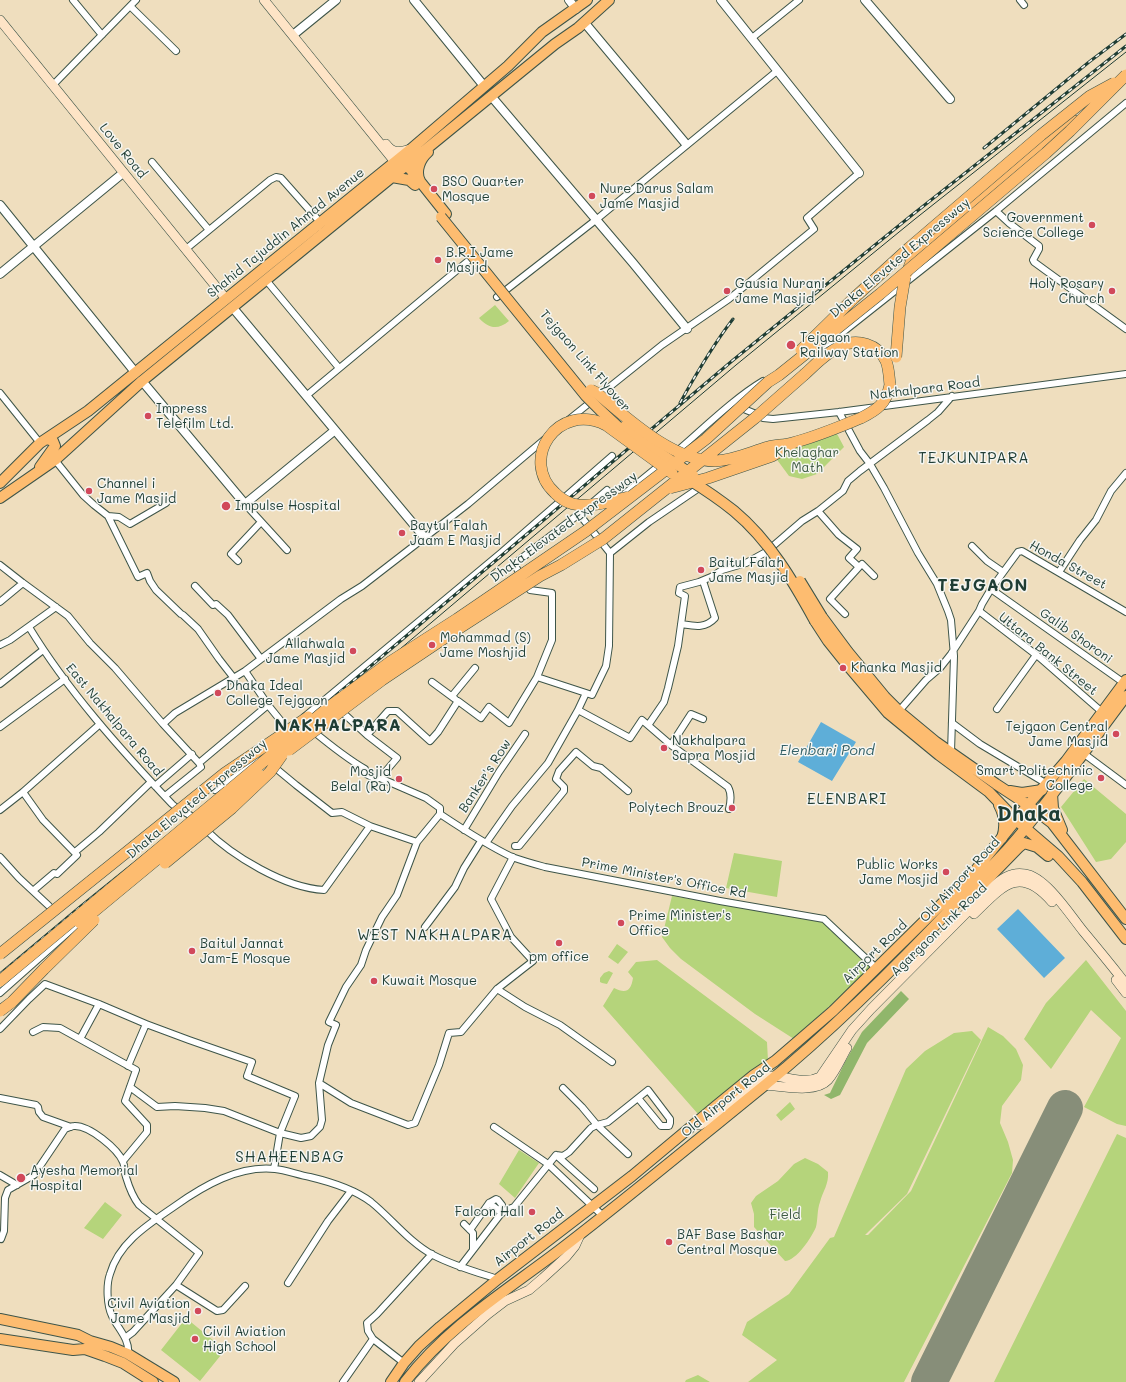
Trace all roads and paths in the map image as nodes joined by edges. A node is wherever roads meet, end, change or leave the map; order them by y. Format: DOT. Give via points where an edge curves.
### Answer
graph roads {
  1 [pos="72,0"];
  2 [pos="136,0"];
  3 [pos="264,0"];
  4 [pos="336,0"];
  5 [pos="414,0"];
  6 [pos="569,0"];
  7 [pos="587,0"];
  8 [pos="609,0"];
  9 [pos="721,0"];
  10 [pos="799,0"];
  11 [pos="865,0"];
  12 [pos="1020,0"];
  13 [pos="1024,5"];
  14 [pos="130,6"];
  15 [pos="576,9"];
  16 [pos="0,20"];
  17 [pos="555,23"];
  18 [pos="581,25"];
  19 [pos="102,35"];
  20 [pos="293,35"];
  21 [pos="752,38"];
  22 [pos="555,44"];
  23 [pos="176,51"];
  24 [pos="778,71"];
  25 [pos="1126,75"];
  26 [pos="1126,80"];
  27 [pos="53,85"];
  28 [pos="484,86"];
  29 [pos="492,96"];
  30 [pos="950,99"];
  31 [pos="1126,103"];
  32 [pos="1090,111"];
  33 [pos="357,115"];
  34 [pos="446,132"];
  35 [pos="686,144"];
  36 [pos="411,149"];
  37 [pos="152,162"];
  38 [pos="401,165"];
  39 [pos="124,173"];
  40 [pos="859,173"];
  41 [pos="392,177"];
  42 [pos="417,183"];
  43 [pos="0,205"];
  44 [pos="996,211"];
  45 [pos="332,212"];
  46 [pos="444,216"];
  47 [pos="597,219"];
  48 [pos="339,220"];
  49 [pos="320,222"];
  50 [pos="209,230"];
  51 [pos="34,247"];
  52 [pos="186,249"];
  53 [pos="468,261"];
  54 [pos="0,274"];
  55 [pos="266,280"];
  56 [pos="498,297"];
  57 [pos="226,299"];
  58 [pos="233,308"];
  59 [pos="687,329"];
  60 [pos="1126,329"];
  61 [pos="339,368"];
  62 [pos="135,372"];
  63 [pos="1126,374"];
  64 [pos="142,381"];
  65 [pos="768,382"];
  66 [pos="890,385"];
  67 [pos="591,390"];
  68 [pos="0,393"];
  69 [pos="306,396"];
  70 [pos="952,396"];
  71 [pos="728,407"];
  72 [pos="88,411"];
  73 [pos="839,412"];
  74 [pos="334,431"];
  75 [pos="86,432"];
  76 [pos="44,441"];
  77 [pos="792,444"];
  78 [pos="612,456"];
  79 [pos="55,460"];
  80 [pos="666,461"];
  81 [pos="870,464"];
  82 [pos="36,473"];
  83 [pos="1126,473"];
  84 [pos="0,483"];
  85 [pos="698,486"];
  86 [pos="0,498"];
  87 [pos="166,503"];
  88 [pos="245,504"];
  89 [pos="818,511"];
  90 [pos="579,514"];
  91 [pos="108,516"];
  92 [pos="260,522"];
  93 [pos="425,538"];
  94 [pos="772,546"];
  95 [pos="972,546"];
  96 [pos="287,550"];
  97 [pos="610,554"];
  98 [pos="238,561"];
  99 [pos="0,565"];
  100 [pos="859,567"];
  101 [pos="1003,572"];
  102 [pos="1059,572"];
  103 [pos="874,576"];
  104 [pos="703,581"];
  105 [pos="23,583"];
  106 [pos="195,586"];
  107 [pos="991,589"];
  108 [pos="0,602"];
  109 [pos="56,607"];
  110 [pos="979,611"];
  111 [pos="1126,612"];
  112 [pos="844,614"];
  113 [pos="819,619"];
  114 [pos="681,624"];
  115 [pos="29,627"];
  116 [pos="0,645"];
  117 [pos="43,650"];
  118 [pos="954,650"];
  119 [pos="1036,655"];
  120 [pos="261,659"];
  121 [pos="475,668"];
  122 [pos="245,671"];
  123 [pos="233,677"];
  124 [pos="537,677"];
  125 [pos="65,680"];
  126 [pos="1125,681"];
  127 [pos="432,682"];
  128 [pos="0,684"];
  129 [pos="586,693"];
  130 [pos="452,696"];
  131 [pos="1125,699"];
  132 [pos="458,701"];
  133 [pos="329,702"];
  134 [pos="268,705"];
  135 [pos="997,709"];
  136 [pos="578,710"];
  137 [pos="1102,712"];
  138 [pos="896,714"];
  139 [pos="301,719"];
  140 [pos="703,719"];
  141 [pos="952,723"];
  142 [pos="100,724"];
  143 [pos="163,724"];
  144 [pos="649,724"];
  145 [pos="0,727"];
  146 [pos="289,730"];
  147 [pos="313,730"];
  148 [pos="525,734"];
  149 [pos="367,735"];
  150 [pos="671,745"];
  151 [pos="951,752"];
  152 [pos="1083,753"];
  153 [pos="192,754"];
  154 [pos="282,755"];
  155 [pos="199,763"];
  156 [pos="272,764"];
  157 [pos="380,778"];
  158 [pos="153,784"];
  159 [pos="1126,785"];
  160 [pos="1044,787"];
  161 [pos="993,788"];
  162 [pos="215,790"];
  163 [pos="628,791"];
  164 [pos="23,792"];
  165 [pos="1052,794"];
  166 [pos="165,796"];
  167 [pos="1028,805"];
  168 [pos="729,809"];
  169 [pos="0,810"];
  170 [pos="1038,811"];
  171 [pos="440,814"];
  172 [pos="1016,820"];
  173 [pos="200,824"];
  174 [pos="370,826"];
  175 [pos="1025,828"];
  176 [pos="464,830"];
  177 [pos="1002,838"];
  178 [pos="417,842"];
  179 [pos="483,842"];
  180 [pos="515,846"];
  181 [pos="1072,849"];
  182 [pos="75,852"];
  183 [pos="0,857"];
  184 [pos="513,857"];
  185 [pos="91,881"];
  186 [pos="34,890"];
  187 [pos="48,906"];
  188 [pos="1100,906"];
  189 [pos="945,916"];
  190 [pos="1126,919"];
  191 [pos="425,927"];
  192 [pos="1126,939"];
  193 [pos="0,954"];
  194 [pos="0,958"];
  195 [pos="876,968"];
  196 [pos="0,981"];
  197 [pos="1126,984"];
  198 [pos="497,989"];
  199 [pos="0,991"];
  200 [pos="1126,993"];
  201 [pos="99,1004"];
  202 [pos="0,1011"];
  203 [pos="146,1024"];
  204 [pos="0,1029"];
  205 [pos="33,1032"];
  206 [pos="80,1039"];
  207 [pos="792,1046"];
  208 [pos="800,1056"];
  209 [pos="774,1061"];
  210 [pos="612,1062"];
  211 [pos="128,1066"];
  212 [pos="779,1074"];
  213 [pos="319,1083"];
  214 [pos="765,1085"];
  215 [pos="130,1087"];
  216 [pos="564,1088"];
  217 [pos="0,1098"];
  218 [pos="638,1098"];
  219 [pos="597,1125"];
  220 [pos="693,1126"];
  221 [pos="71,1127"];
  222 [pos="494,1127"];
  223 [pos="673,1132"];
  224 [pos="280,1133"];
  225 [pos="628,1154"];
  226 [pos="556,1155"];
  227 [pos="123,1161"];
  228 [pos="548,1164"];
  229 [pos="274,1169"];
  230 [pos="0,1175"];
  231 [pos="16,1185"];
  232 [pos="594,1190"];
  233 [pos="351,1191"];
  234 [pos="590,1208"];
  235 [pos="501,1213"];
  236 [pos="157,1219"];
  237 [pos="600,1219"];
  238 [pos="464,1224"];
  239 [pos="470,1230"];
  240 [pos="580,1235"];
  241 [pos="2,1239"];
  242 [pos="473,1249"];
  243 [pos="432,1254"];
  244 [pos="460,1267"];
  245 [pos="498,1279"];
  246 [pos="288,1283"];
  247 [pos="176,1285"];
  248 [pos="245,1286"];
  249 [pos="0,1319"];
  250 [pos="0,1326"];
  251 [pos="0,1333"];
  252 [pos="125,1338"];
  253 [pos="0,1339"];
  254 [pos="373,1339"];
  255 [pos="88,1345"];
  256 [pos="128,1354"];
  257 [pos="404,1363"];
  258 [pos="153,1382"];
  259 [pos="174,1382"];
  260 [pos="343,1382"];
  261 [pos="391,1382"];
  262 [pos="405,1382"];
  263 [pos="419,1382"];
  1 -- 19 [label="street"];
  2 -- 14 [label="street"];
  3 -- 20 [label="main road"];
  4 -- 20 [label="street"];
  5 -- 28 [label="street"];
  6 -- 15 [label="street"];
  7 -- 15 [label="main road, Shahid Tajuddin Ahmad Avenue"];
  8 -- 18 [label="main road, Shahid Tajuddin Ahmad Avenue"];
  9 -- 21 [label="street"];
  10 -- 21 [label="street"];
  11 -- 30 [label="street"];
  12 -- 13 [label="street"];
  14 -- 19 [label="street"];
  14 -- 23 [label="street"];
  15 -- 17 [label="main road, Shahid Tajuddin Ahmad Avenue"];
  15 -- 18 [label="main road" via="570,22 573,28"];
  16 -- 27 [label="main road, Love Road"];
  17 -- 22 [label="main road" via="563,29"];
  17 -- 28 [label="main road, Shahid Tajuddin Ahmad Avenue"];
  18 -- 22 [label="main road, Shahid Tajuddin Ahmad Avenue"];
  18 -- 35 [label="street"];
  19 -- 27 [label="street"];
  20 -- 33 [label="main road"];
  21 -- 24 [label="street"];
  22 -- 29 [label="main road, Shahid Tajuddin Ahmad Avenue"];
  24 -- 35 [label="street"];
  24 -- 40 [label="street"];
  25 -- 32 [label="highway, Dhaka Elevated Expressway, bridge"];
  26 -- 65 [label="highway, bridge" via="1114,83 1090,96 1041,135 909,248"];
  27 -- 39 [label="main road, Love Road"];
  28 -- 36 [label="main road, Shahid Tajuddin Ahmad Avenue"];
  29 -- 34 [label="main road, Shahid Tajuddin Ahmad Avenue"];
  29 -- 47 [label="street"];
  31 -- 44 [label="street"];
  32 -- 65 [label="highway, Dhaka Elevated Expressway, bridge" via="1046,153 880,294"];
  32 -- 66 [label="highway, bridge" via="1030,155 917,251 905,277 894,374"];
  33 -- 36 [label="main road" via="369,122 391,150"];
  33 -- 38 [label="main road"];
  34 -- 38 [label="main road, Shahid Tajuddin Ahmad Avenue"];
  34 -- 42 [label="main road" via="444,139 425,154 420,162"];
  35 -- 47 [label="street"];
  36 -- 38 [label="main road, Shahid Tajuddin Ahmad Avenue"];
  37 -- 50 [label="street"];
  38 -- 41 [label="main road, Shahid Tajuddin Ahmad Avenue"];
  38 -- 42 [label="main road, Tejgaon Link Flyover"];
  38 -- 45 [label="main road, Shahid Tajuddin Ahmad Avenue"];
  39 -- 51 [label="street"];
  39 -- 52 [label="main road, Love Road"];
  40 -- 59 [label="street" via="807,218 814,229 729,299"];
  41 -- 42 [label="main road"];
  41 -- 48 [label="main road, Shahid Tajuddin Ahmad Avenue"];
  42 -- 46 [label="main road, Tejgaon Link Flyover"];
  43 -- 51 [label="street"];
  44 -- 60 [label="street" via="1039,246 1034,262"];
  44 -- 71 [label="street" via="832,340 754,386"];
  45 -- 48 [label="main road"];
  45 -- 49 [label="main road, Shahid Tajuddin Ahmad Avenue"];
  46 -- 67 [label="main road, Tejgaon Link Flyover"];
  46 -- 85 [label="main road, Tejgaon Link Flyover, bridge" via="586,396 651,454"];
  47 -- 56 [label="street"];
  47 -- 59 [label="street"];
  48 -- 55 [label="main road, Shahid Tajuddin Ahmad Avenue"];
  49 -- 50 [label="street" via="281,178 276,177"];
  49 -- 57 [label="main road, Shahid Tajuddin Ahmad Avenue"];
  50 -- 52 [label="street"];
  51 -- 54 [label="street"];
  51 -- 62 [label="street"];
  52 -- 57 [label="main road, Love Road"];
  53 -- 61 [label="street"];
  55 -- 58 [label="main road, Shahid Tajuddin Ahmad Avenue"];
  55 -- 61 [label="street"];
  57 -- 62 [label="main road, Shahid Tajuddin Ahmad Avenue"];
  58 -- 64 [label="main road, Shahid Tajuddin Ahmad Avenue"];
  58 -- 69 [label="street"];
  59 -- 93 [label="street" via="662,345 585,405"];
  61 -- 69 [label="street"];
  62 -- 72 [label="main road, Shahid Tajuddin Ahmad Avenue"];
  63 -- 70 [label="street, Nakhalpara Road"];
  64 -- 75 [label="main road, Shahid Tajuddin Ahmad Avenue"];
  64 -- 88 [label="street"];
  65 -- 133 [label="highway, Dhaka Elevated Expressway, bridge" via="706,439 586,531"];
  66 -- 77 [label="highway, bridge" via="884,402 872,413"];
  66 -- 154 [label="highway, Dhaka Elevated Expressway, bridge" via="888,367 875,348 864,343 847,343 840,346 825,356 755,418 603,539 540,576 428,649"];
  67 -- 77 [label="highway, bridge" via="640,429 685,456 716,461 727,460 772,446"];
  67 -- 113 [label="main road, Tejgaon Link Flyover, bridge" via="631,432 724,496 758,526 798,576"];
  68 -- 76 [label="street"];
  69 -- 74 [label="street"];
  70 -- 73 [label="street, Nakhalpara Road"];
  70 -- 81 [label="street" via="938,412"];
  71 -- 73 [label="street, Nakhalpara Road" via="735,405 763,418 773,419"];
  71 -- 80 [label="street"];
  72 -- 75 [label="main road" via="76,427 80,433"];
  72 -- 76 [label="main road, Shahid Tajuddin Ahmad Avenue"];
  73 -- 81 [label="street"];
  74 -- 88 [label="street"];
  74 -- 93 [label="street"];
  75 -- 79 [label="main road, Shahid Tajuddin Ahmad Avenue"];
  76 -- 82 [label="main road" via="53,441 55,446"];
  76 -- 84 [label="main road, Shahid Tajuddin Ahmad Avenue"];
  77 -- 85 [label="highway, bridge" via="772,456 708,478 696,481 690,483 611,501 586,505 565,501 552,491 543,476 542,455 551,433 558,427 578,419 595,420 680,477 688,481 693,483"];
  78 -- 133 [label="street"];
  79 -- 82 [label="main road, Shahid Tajuddin Ahmad Avenue"];
  79 -- 91 [label="street" via="83,495"];
  80 -- 90 [label="street" via="617,500 607,490"];
  80 -- 94 [label="street" via="724,500"];
  81 -- 89 [label="street" via="848,481 843,491"];
  81 -- 118 [label="street" via="937,584 950,616"];
  82 -- 86 [label="main road, Shahid Tajuddin Ahmad Avenue"];
  83 -- 102 [label="street"];
  85 -- 97 [label="street"];
  85 -- 113 [label="main road, Tejgaon Link Flyover, bridge" via="733,510 764,540"];
  87 -- 91 [label="street" via="130,524 119,517"];
  88 -- 92 [label="street"];
  89 -- 94 [label="street"];
  89 -- 100 [label="street" via="839,535 857,549 849,558"];
  90 -- 97 [label="street"];
  90 -- 124 [label="street" via="514,564 530,590 552,593 552,640"];
  91 -- 123 [label="street" via="138,577 147,573 156,590 198,629"];
  92 -- 96 [label="street"];
  92 -- 98 [label="street" via="231,554"];
  93 -- 120 [label="street"];
  94 -- 104 [label="street" via="766,552 722,570"];
  95 -- 101 [label="street"];
  97 -- 129 [label="street" via="610,633 606,666 592,695"];
  99 -- 105 [label="street"];
  100 -- 103 [label="street" via="862,564"];
  100 -- 112 [label="street" via="830,599"];
  101 -- 102 [label="street, Honda Street" via="1019,551"];
  101 -- 107 [label="street, Honda Street"];
  102 -- 111 [label="street, Honda Street"];
  104 -- 114 [label="street" via="680,587 679,593 685,596"];
  104 -- 114 [label="street" via="715,618 710,624 699,627"];
  105 -- 108 [label="street"];
  105 -- 109 [label="street"];
  106 -- 120 [label="street" via="213,606 216,604 228,615"];
  107 -- 110 [label="street"];
  107 -- 126 [label="street, Galib Shoroni"];
  109 -- 115 [label="street"];
  109 -- 143 [label="street" via="68,616"];
  110 -- 118 [label="street"];
  110 -- 119 [label="street, Uttara Bank Street"];
  113 -- 138 [label="main road" via="885,697"];
  114 -- 144 [label="street" via="664,702"];
  115 -- 116 [label="street"];
  115 -- 117 [label="street, East Nakhalpara Road"];
  117 -- 125 [label="street, East Nakhalpara Road"];
  117 -- 128 [label="street"];
  118 -- 138 [label="street"];
  118 -- 141 [label="street"];
  119 -- 135 [label="street"];
  119 -- 137 [label="street, Uttara Bank Street"];
  120 -- 122 [label="street"];
  121 -- 130 [label="street"];
  122 -- 123 [label="street"];
  122 -- 134 [label="street"];
  123 -- 143 [label="street" via="175,713"];
  124 -- 129 [label="street"];
  124 -- 132 [label="street" via="509,723 489,707 481,718"];
  125 -- 142 [label="street, East Nakhalpara Road"];
  125 -- 145 [label="street"];
  126 -- 137 [label="main road, Airport Road"];
  127 -- 130 [label="street"];
  129 -- 136 [label="street"];
  130 -- 132 [label="street"];
  131 -- 152 [label="main road"];
  132 -- 149 [label="street" via="430,741 397,711 388,711"];
  133 -- 139 [label="street"];
  133 -- 149 [label="street"];
  133 -- 193 [label="highway, bridge" via="225,773"];
  133 -- 196 [label="highway, Dhaka Elevated Expressway, bridge"];
  134 -- 146 [label="street"];
  134 -- 155 [label="street"];
  136 -- 144 [label="street" via="630,738 642,720"];
  136 -- 179 [label="street" via="548,763"];
  137 -- 160 [label="main road, Airport Road"];
  138 -- 151 [label="main road"];
  138 -- 161 [label="main road" via="939,755"];
  139 -- 146 [label="street"];
  139 -- 147 [label="street"];
  140 -- 150 [label="street" via="691,714"];
  141 -- 151 [label="street"];
  141 -- 160 [label="street"];
  142 -- 158 [label="street, East Nakhalpara Road"];
  142 -- 164 [label="street"];
  143 -- 153 [label="street"];
  144 -- 150 [label="street"];
  146 -- 162 [label="street"];
  147 -- 156 [label="street"];
  147 -- 157 [label="street" via="365,769 366,774"];
  148 -- 176 [label="street, Banker's Row"];
  149 -- 157 [label="street" via="397,758"];
  150 -- 168 [label="street" via="728,787 731,799"];
  151 -- 161 [label="main road"];
  152 -- 159 [label="street"];
  152 -- 165 [label="main road"];
  153 -- 155 [label="street"];
  153 -- 158 [label="street"];
  154 -- 199 [label="highway, Dhaka Elevated Expressway, bridge"];
  154 -- 202 [label="highway, bridge" via="270,772 232,808 99,917"];
  155 -- 166 [label="street" via="202,767"];
  156 -- 173 [label="street"];
  156 -- 174 [label="street" via="332,813 342,812"];
  157 -- 171 [label="street, Prime Minister's Office Rd" via="426,798 440,808"];
  158 -- 166 [label="street, East Nakhalpara Road"];
  158 -- 182 [label="street"];
  160 -- 161 [label="main road" via="1022,793"];
  160 -- 167 [label="main road, Airport Road"];
  161 -- 167 [label="main road"];
  161 -- 172 [label="main road"];
  161 -- 177 [label="main road" via="1005,820"];
  163 -- 180 [label="street" via="601,768 593,766 576,752 559,771 556,779 564,787 564,791 519,846"];
  164 -- 169 [label="street"];
  164 -- 182 [label="street" via="43,820"];
  165 -- 170 [label="main road"];
  165 -- 181 [label="main road" via="1053,808"];
  166 -- 173 [label="street, East Nakhalpara Road" via="173,805 193,816"];
  167 -- 170 [label="main road"];
  167 -- 172 [label="main road, Airport Road"];
  170 -- 175 [label="main road, Old Airport Road"];
  170 -- 181 [label="main road" via="1052,823"];
  171 -- 176 [label="street, Prime Minister's Office Rd"];
  171 -- 178 [label="street"];
  172 -- 175 [label="main road"];
  172 -- 177 [label="main road, Airport Road"];
  173 -- 174 [label="street" via="244,860 311,890 324,890"];
  173 -- 199 [label="street" via="95,909"];
  174 -- 178 [label="street"];
  175 -- 188 [label="main road" via="1070,868"];
  175 -- 189 [label="main road, Old Airport Road"];
  176 -- 179 [label="street, Prime Minister's Office Rd"];
  177 -- 195 [label="main road, Airport Road" via="975,871"];
  178 -- 213 [label="street" via="397,895 382,917 361,965 346,987 329,1022 336,1025 328,1045"];
  179 -- 184 [label="street, Prime Minister's Office Rd"];
  179 -- 191 [label="street" via="464,868 455,887"];
  181 -- 190 [label="main road"];
  182 -- 186 [label="street" via="77,855 57,874 54,873"];
  183 -- 186 [label="street"];
  184 -- 195 [label="street, Prime Minister's Office Rd" via="545,867 824,919"];
  184 -- 198 [label="street" via="491,899 511,937 533,962"];
  185 -- 194 [label="street"];
  186 -- 187 [label="street"];
  188 -- 189 [label="main road" via="1091,901 1041,850 1024,843 981,886"];
  188 -- 192 [label="main road"];
  189 -- 208 [label="main road, Old Airport Road" via="832,1028"];
  195 -- 207 [label="main road, Airport Road" via="833,1011"];
  197 -- 212 [label="main road, Agargaon Link Road" via="1048,888 1029,875 1011,875 1001,879 871,1009 852,1030 820,1077 793,1080"];
  198 -- 210 [label="street" via="560,1025"];
  198 -- 213 [label="street" via="461,1032 449,1033 415,1123 408,1125 351,1103"];
  200 -- 214 [label="main road, Agargaon Link Road" via="1048,896 1028,883 1010,883 939,947 873,1012 850,1042 829,1079 806,1088"];
  201 -- 203 [label="street"];
  201 -- 204 [label="street" via="45,984"];
  201 -- 206 [label="street"];
  203 -- 211 [label="street"];
  203 -- 224 [label="street" via="252,1062 247,1076 295,1096"];
  205 -- 206 [label="street" via="43,1027 60,1028"];
  206 -- 211 [label="street"];
  207 -- 208 [label="main road"];
  207 -- 209 [label="main road, Airport Road"];
  208 -- 212 [label="main road, Old Airport Road"];
  209 -- 212 [label="main road"];
  209 -- 220 [label="main road, Airport Road" via="748,1079"];
  211 -- 215 [label="street" via="136,1070"];
  212 -- 214 [label="main road, Old Airport Road"];
  212 -- 220 [label="main road, Airport Road" via="760,1079 707,1121"];
  213 -- 224 [label="street" via="322,1120 320,1127 311,1136 302,1138"];
  214 -- 237 [label="main road, Old Airport Road"];
  215 -- 224 [label="street" via="157,1107 176,1106 224,1111"];
  215 -- 227 [label="street" via="125,1101 148,1125 147,1132"];
  216 -- 219 [label="street"];
  217 -- 221 [label="street" via="36,1105 43,1117"];
  218 -- 219 [label="street" via="608,1122"];
  218 -- 223 [label="street" via="661,1126"];
  218 -- 223 [label="street" via="648,1090 670,1119"];
  219 -- 225 [label="street"];
  219 -- 226 [label="street" via="591,1128 569,1152 563,1156"];
  220 -- 223 [label="main road, Airport Road"];
  221 -- 227 [label="street" via="97,1135"];
  221 -- 231 [label="street" via="65,1129 34,1176"];
  222 -- 228 [label="street"];
  223 -- 234 [label="main road, Airport Road" via="632,1176"];
  224 -- 229 [label="street"];
  226 -- 228 [label="street"];
  226 -- 232 [label="street"];
  227 -- 236 [label="street" via="132,1196 138,1205"];
  228 -- 234 [label="street"];
  228 -- 235 [label="street" via="514,1207"];
  229 -- 233 [label="street" via="328,1181"];
  229 -- 236 [label="street" via="254,1169 209,1184"];
  230 -- 231 [label="street"];
  231 -- 241 [label="street" via="8,1190 4,1198"];
  233 -- 243 [label="street" via="370,1202"];
  233 -- 246 [label="street" via="328,1221"];
  234 -- 237 [label="main road"];
  234 -- 245 [label="main road, Airport Road"];
  235 -- 239 [label="street" via="489,1203"];
  235 -- 242 [label="street"];
  236 -- 247 [label="street" via="199,1253"];
  236 -- 252 [label="street" via="132,1238 118,1253 109,1276 111,1315"];
  237 -- 240 [label="main road, Old Airport Road"];
  238 -- 239 [label="street"];
  239 -- 242 [label="street"];
  240 -- 262 [label="main road, Old Airport Road" via="471,1316 429,1353"];
  240 -- 263 [label="main road" via="566,1257 529,1290 505,1301 488,1314 454,1344"];
  242 -- 244 [label="street"];
  243 -- 244 [label="street"];
  243 -- 254 [label="street" via="367,1323"];
  244 -- 245 [label="street"];
  245 -- 257 [label="main road, Airport Road" via="440,1327"];
  247 -- 248 [label="street" via="217,1311 223,1310"];
  247 -- 252 [label="street"];
  249 -- 255 [label="main road" via="78,1335"];
  250 -- 255 [label="main road"];
  251 -- 255 [label="main road"];
  252 -- 256 [label="street" via="129,1347"];
  253 -- 255 [label="main road" via="73,1350"];
  254 -- 257 [label="street"];
  254 -- 260 [label="street"];
  255 -- 256 [label="main road" via="111,1347"];
  255 -- 258 [label="main road"];
  256 -- 259 [label="main road"];
  257 -- 261 [label="main road, Airport Road"];
}
